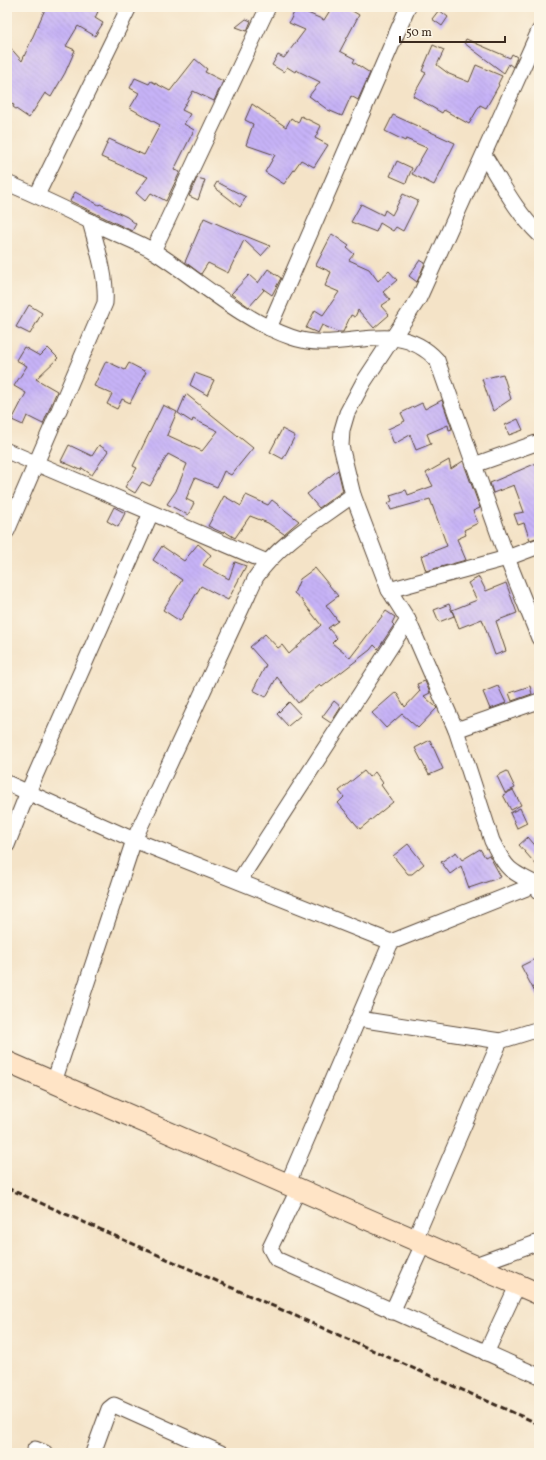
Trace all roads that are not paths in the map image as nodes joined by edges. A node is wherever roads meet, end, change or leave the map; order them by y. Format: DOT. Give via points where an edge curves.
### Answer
graph roads {
  1 [pos="129,7"];
  2 [pos="268,7"];
  3 [pos="408,7"];
  4 [pos="539,31"];
  5 [pos="484,155"];
  6 [pos="7,182"];
  7 [pos="37,195"];
  8 [pos="90,221"];
  9 [pos="539,234"];
  10 [pos="153,252"];
  11 [pos="269,328"];
  12 [pos="394,337"];
  13 [pos="539,442"];
  14 [pos="7,451"];
  15 [pos="36,464"];
  16 [pos="474,465"];
  17 [pos="353,495"];
  18 [pos="151,513"];
  19 [pos="7,530"];
  20 [pos="539,546"];
  21 [pos="507,558"];
  22 [pos="266,562"];
  23 [pos="389,590"];
  24 [pos="408,620"];
  25 [pos="539,638"];
  26 [pos="539,702"];
  27 [pos="456,730"];
  28 [pos="7,783"];
  29 [pos="28,792"];
  30 [pos="134,840"];
  31 [pos="7,843"];
  32 [pos="239,881"];
  33 [pos="538,886"];
  34 [pos="391,942"];
  35 [pos="359,1019"];
  36 [pos="539,1029"];
  37 [pos="500,1041"];
  38 [pos="7,1062"];
  39 [pos="54,1082"];
  40 [pos="293,1186"];
  41 [pos="419,1241"];
  42 [pos="539,1242"];
  43 [pos="475,1265"];
  44 [pos="518,1284"];
  45 [pos="539,1294"];
  46 [pos="392,1312"];
  47 [pos="486,1353"];
  48 [pos="539,1376"];
  49 [pos="93,1453"];
  50 [pos="221,1453"];
  1 -- 7 [label="street"];
  2 -- 10 [label="street"];
  3 -- 11 [label="street"];
  4 -- 5 [label="street"];
  5 -- 9 [label="street" via="516,207"];
  5 -- 12 [label="street" via="419,298"];
  6 -- 7 [label="street"];
  7 -- 8 [label="street"];
  8 -- 10 [label="street"];
  8 -- 15 [label="street" via="104,274 105,304"];
  10 -- 11 [label="street" via="244,315"];
  11 -- 12 [label="street" via="291,338 322,343"];
  12 -- 16 [label="street" via="420,345 437,360"];
  12 -- 17 [label="street" via="363,383 347,413 342,430 341,446"];
  13 -- 16 [label="street"];
  14 -- 15 [label="street"];
  15 -- 18 [label="street"];
  15 -- 19 [label="street"];
  16 -- 21 [label="street"];
  17 -- 22 [label="street" via="278,550"];
  17 -- 23 [label="street"];
  18 -- 22 [label="street"];
  18 -- 29 [label="street"];
  20 -- 21 [label="street"];
  21 -- 23 [label="street"];
  21 -- 25 [label="street"];
  22 -- 30 [label="street" via="256,577"];
  23 -- 24 [label="street"];
  24 -- 27 [label="street"];
  24 -- 32 [label="street"];
  26 -- 27 [label="street"];
  27 -- 33 [label="street" via="500,859 511,872"];
  28 -- 29 [label="street"];
  29 -- 30 [label="street"];
  29 -- 31 [label="street"];
  30 -- 32 [label="street"];
  30 -- 39 [label="street"];
  32 -- 34 [label="street"];
  33 -- 34 [label="street"];
  34 -- 35 [label="street"];
  35 -- 37 [label="street"];
  35 -- 40 [label="street"];
  36 -- 37 [label="street"];
  37 -- 41 [label="street"];
  38 -- 39 [label="street"];
  39 -- 40 [label="street"];
  40 -- 41 [label="street"];
  40 -- 46 [label="street" via="270,1248 272,1255"];
  41 -- 43 [label="street"];
  41 -- 46 [label="street"];
  42 -- 43 [label="street"];
  43 -- 44 [label="street"];
  44 -- 45 [label="street"];
  44 -- 47 [label="street"];
  46 -- 47 [label="street"];
  47 -- 48 [label="street"];
  49 -- 50 [label="street" via="109,1409 114,1405"];
}
